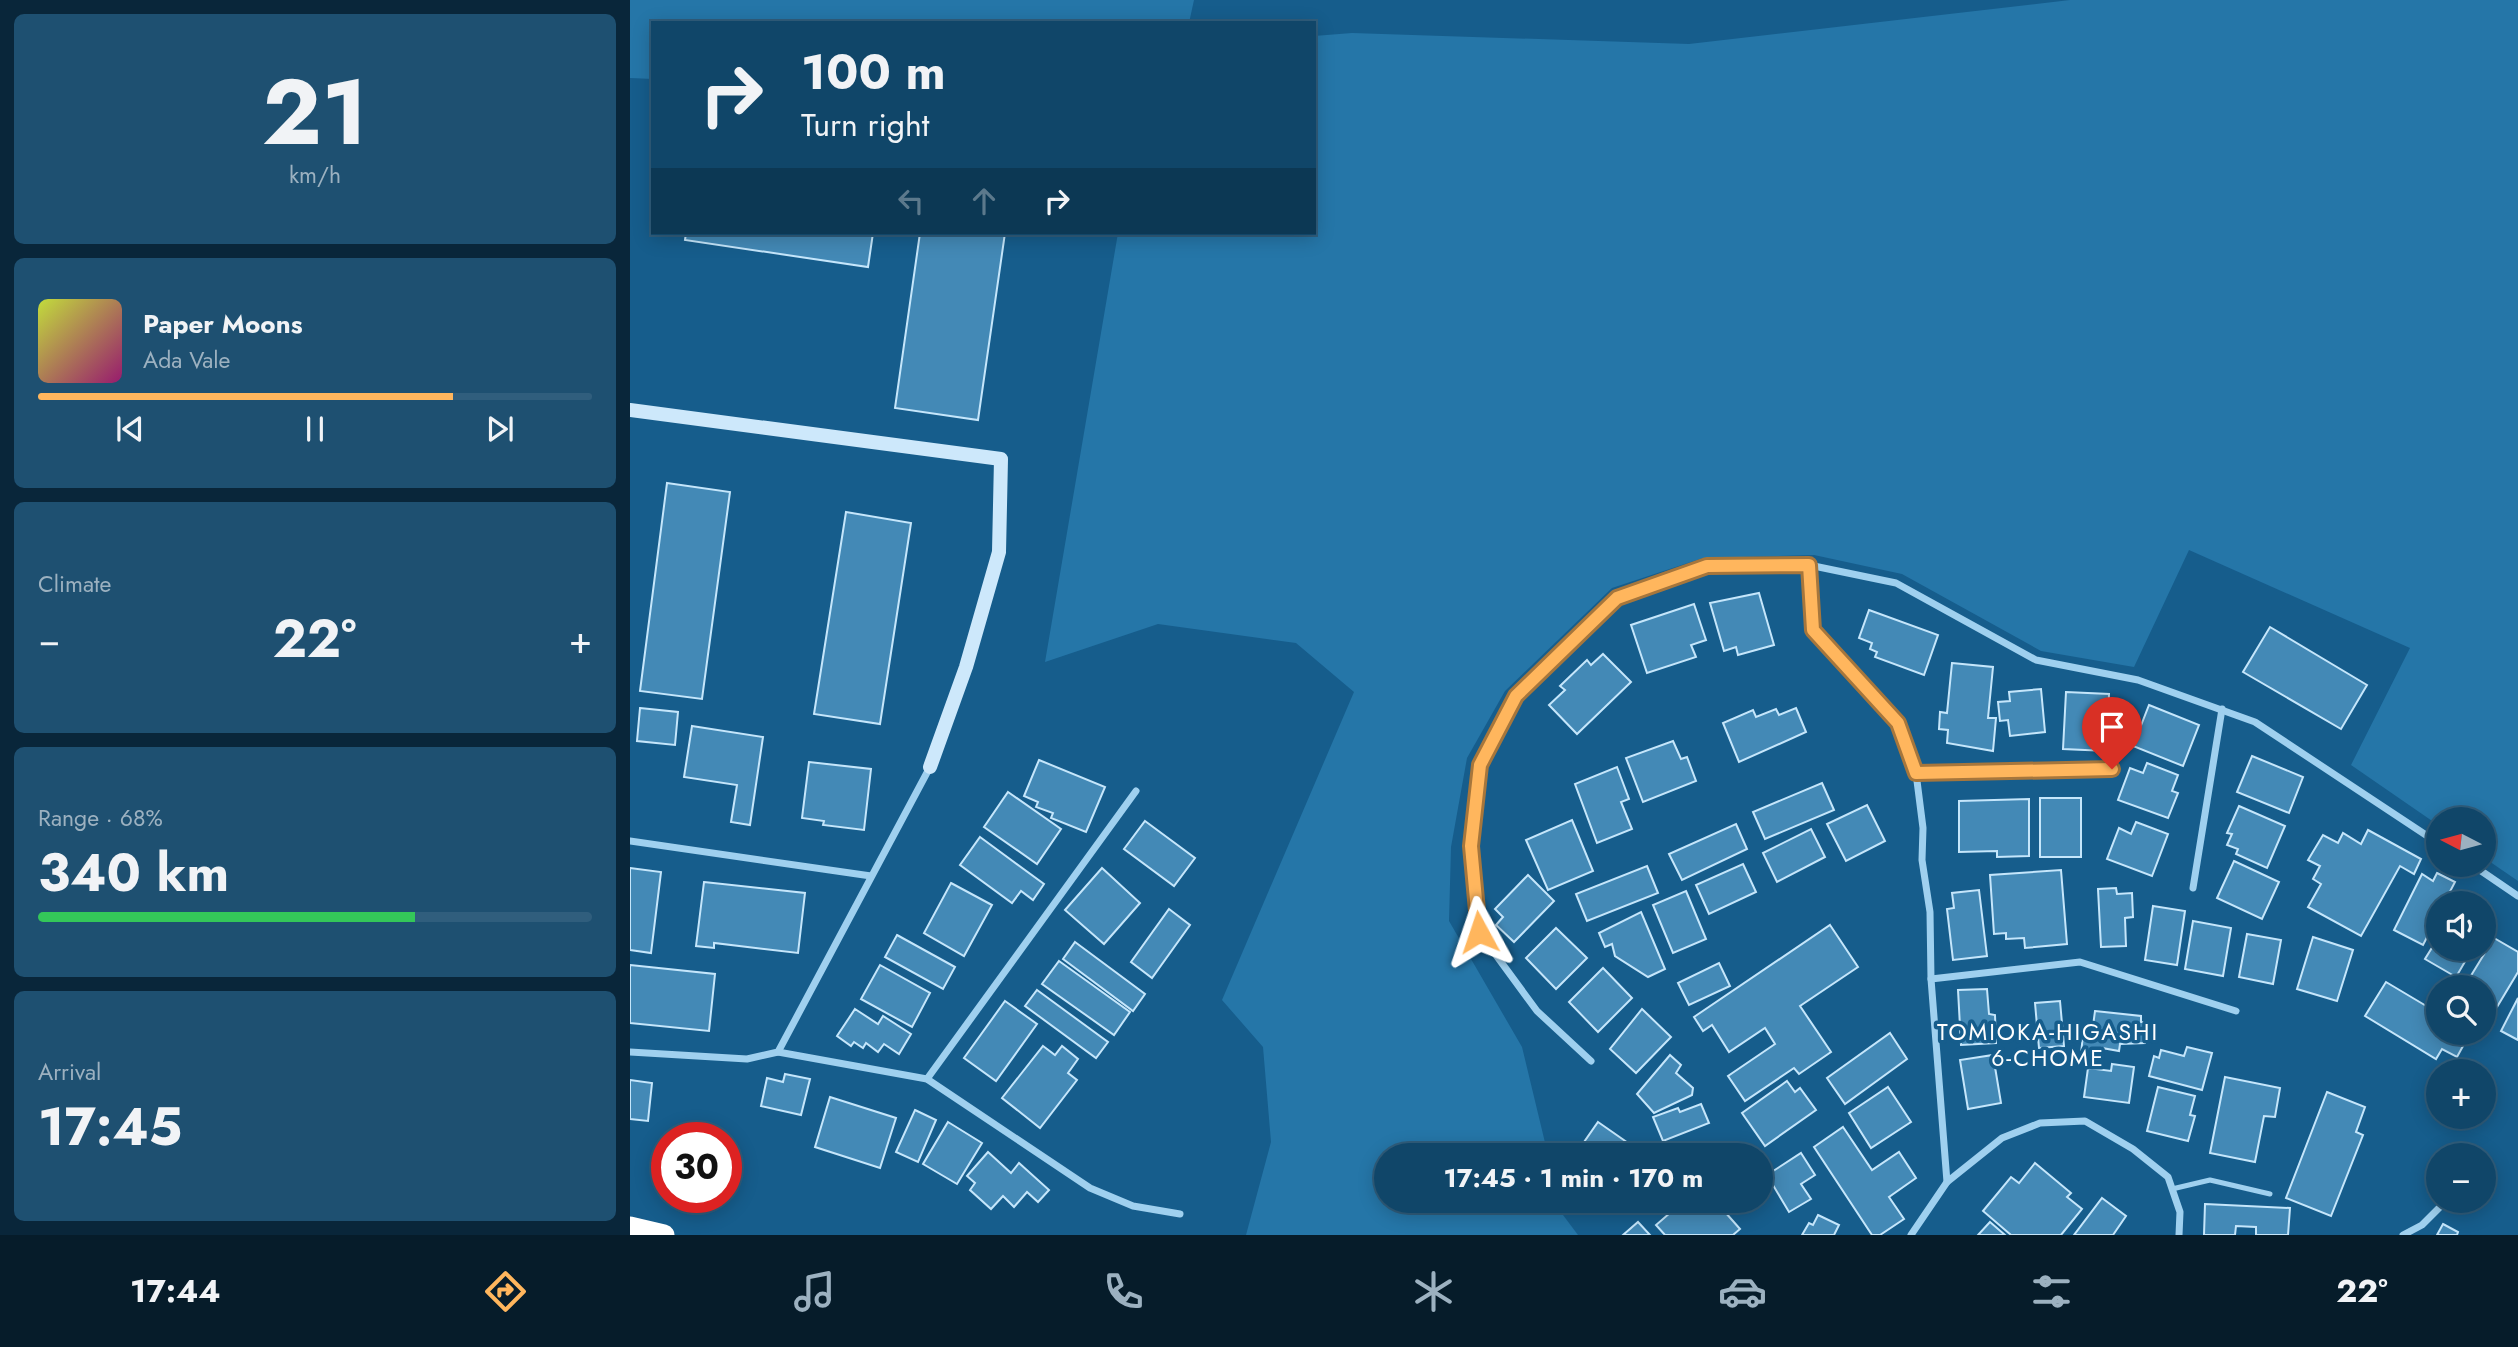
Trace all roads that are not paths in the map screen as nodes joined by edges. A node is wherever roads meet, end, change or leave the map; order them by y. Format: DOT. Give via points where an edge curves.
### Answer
graph roads {
  1 [pos="630,411"];
  2 [pos="1809,565"];
  3 [pos="2222,709"];
  4 [pos="930,767"];
  5 [pos="2112,769"];
  6 [pos="1916,773"];
  7 [pos="1136,791"];
  8 [pos="2426,834"];
  9 [pos="630,841"];
  10 [pos="872,876"];
  11 [pos="2490,877"];
  12 [pos="2193,888"];
  13 [pos="2518,896"];
  14 [pos="1931,979"];
  15 [pos="2236,1011"];
  16 [pos="630,1052"];
  17 [pos="778,1052"];
  18 [pos="1591,1061"];
  19 [pos="927,1079"];
  20 [pos="1947,1182"];
  21 [pos="2172,1189"];
  22 [pos="2270,1194"];
  23 [pos="2434,1213"];
  24 [pos="1180,1214"];
  25 [pos="630,1227"];
  26 [pos="664,1235"];
  27 [pos="1911,1235"];
  28 [pos="2179,1235"];
  29 [pos="2403,1235"];
  1 -- 4 [label="street" via="1001,459 999,552 966,667"];
  2 -- 3 [label="street" via="1896,583 2036,660 2138,680"];
  2 -- 6 [label="street" via="1813,630 1898,723"];
  2 -- 18 [label="street" via="1707,566 1617,598 1516,696 1480,765 1471,846 1479,932 1536,1011"];
  3 -- 8 [label="street" via="2255,722"];
  3 -- 12 [label="street"];
  4 -- 10 [label="street"];
  5 -- 6 [label="street"];
  6 -- 14 [label="street" via="1930,912"];
  7 -- 19 [label="street"];
  9 -- 10 [label="street"];
  10 -- 17 [label="street"];
  11 -- 13 [label="street"];
  14 -- 15 [label="street" via="2080,962"];
  14 -- 20 [label="street"];
  16 -- 17 [label="street" via="747,1059"];
  17 -- 19 [label="street"];
  19 -- 24 [label="street" via="1090,1188 1133,1206"];
  20 -- 21 [label="street" via="2002,1138 2040,1123 2085,1121 2133,1149 2168,1177"];
  20 -- 27 [label="street"];
  21 -- 22 [label="lane" via="2210,1180"];
  21 -- 28 [label="street" via="2180,1212"];
  23 -- 29 [label="street" via="2422,1226"];
  25 -- 26 [label="highway"];
}
